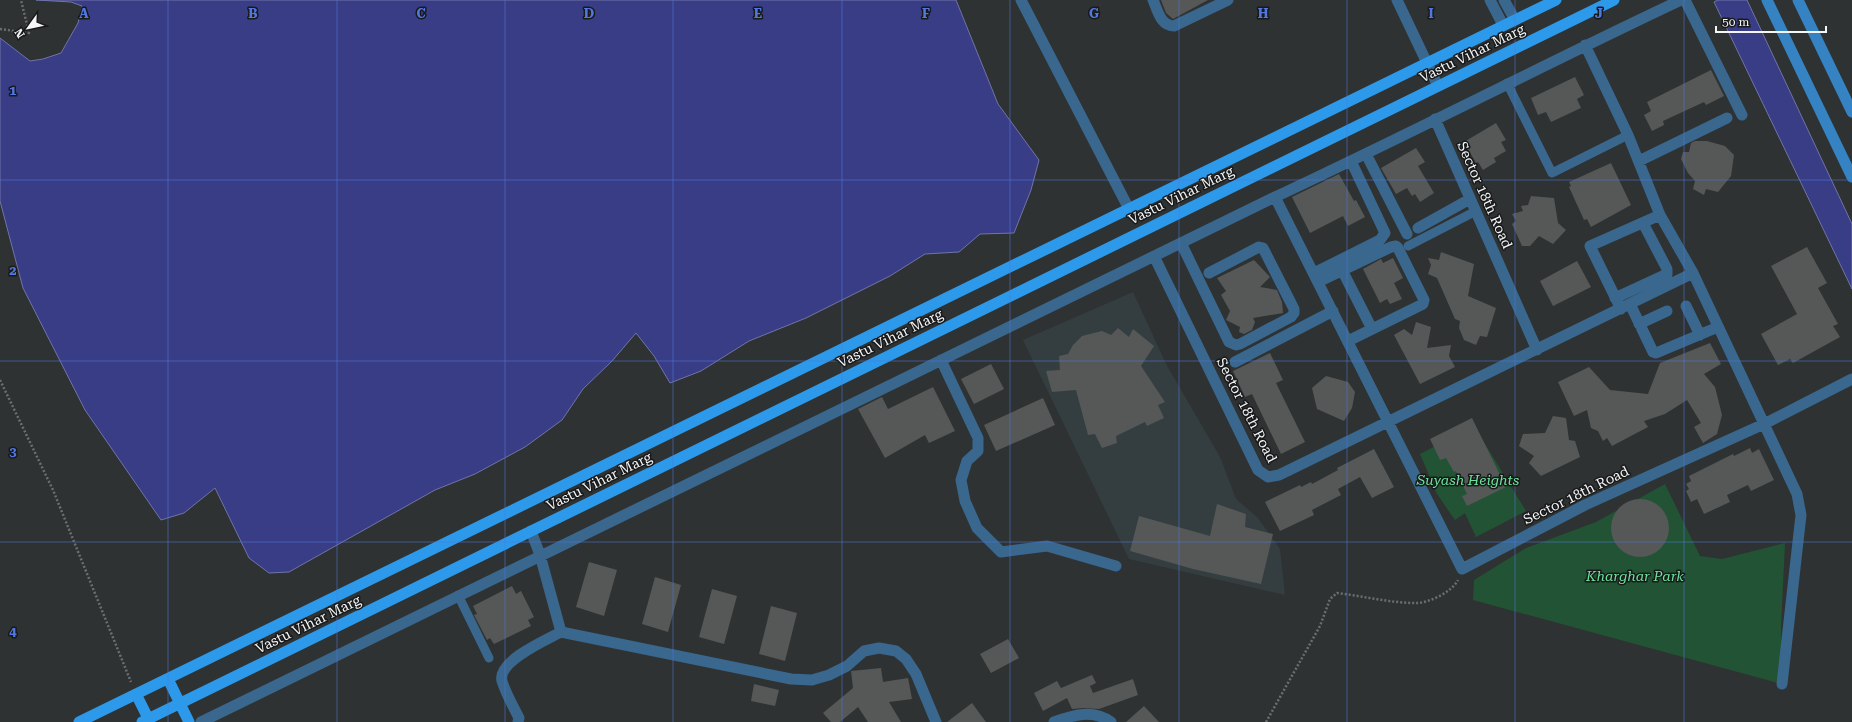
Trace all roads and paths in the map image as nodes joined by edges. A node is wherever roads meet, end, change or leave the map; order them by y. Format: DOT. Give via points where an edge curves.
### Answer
graph roads {
  1 [pos="21,0"];
  2 [pos="1021,0"];
  3 [pos="1153,0"];
  4 [pos="1228,0"];
  5 [pos="1397,0"];
  6 [pos="1490,0"];
  7 [pos="1504,0"];
  8 [pos="1556,0"];
  9 [pos="1614,0"];
  10 [pos="1681,0"];
  11 [pos="1685,0"];
  12 [pos="1767,0"];
  13 [pos="1798,0"];
  14 [pos="1515,20"];
  15 [pos="1503,25"];
  16 [pos="0,29"];
  17 [pos="1585,45"];
  18 [pos="1428,62"];
  19 [pos="1507,83"];
  20 [pos="1438,86"];
  21 [pos="1852,112"];
  22 [pos="1742,115"];
  23 [pos="1727,118"];
  24 [pos="1435,119"];
  25 [pos="1628,135"];
  26 [pos="1366,154"];
  27 [pos="1351,161"];
  28 [pos="1639,161"];
  29 [pos="1852,177"];
  30 [pos="1275,196"];
  31 [pos="1470,199"];
  32 [pos="1129,209"];
  33 [pos="1476,211"];
  34 [pos="1660,215"];
  35 [pos="1644,223"];
  36 [pos="1418,228"];
  37 [pos="1407,234"];
  38 [pos="1181,243"];
  39 [pos="1408,246"];
  40 [pos="1154,256"];
  41 [pos="1342,270"];
  42 [pos="1209,273"];
  43 [pos="1693,273"];
  44 [pos="1316,277"];
  45 [pos="1615,298"];
  46 [pos="1625,306"];
  47 [pos="1686,306"];
  48 [pos="1333,311"];
  49 [pos="1667,311"];
  50 [pos="1639,324"];
  51 [pos="1718,327"];
  52 [pos="1372,329"];
  53 [pos="1700,335"];
  54 [pos="1348,341"];
  55 [pos="1537,350"];
  56 [pos="942,360"];
  57 [pos="1235,362"];
  58 [pos="1852,379"];
  59 [pos="0,380"];
  60 [pos="1389,422"];
  61 [pos="1764,424"];
  62 [pos="531,531"];
  63 [pos="540,555"];
  64 [pos="1116,566"];
  65 [pos="1462,570"];
  66 [pos="458,595"];
  67 [pos="561,632"];
  68 [pos="489,658"];
  69 [pos="168,679"];
  70 [pos="1782,684"];
  71 [pos="136,694"];
  72 [pos="180,703"];
  73 [pos="147,721"];
  74 [pos="79,722"];
  75 [pos="189,722"];
  76 [pos="201,722"];
  77 [pos="518,722"];
  78 [pos="936,722"];
  79 [pos="1054,722"];
  80 [pos="1111,722"];
  81 [pos="1266,722"];
  1 -- 16 [label="path" via="29,33"];
  2 -- 32 [label="street"];
  3 -- 4 [label="street" via="1162,21 1167,26 1174,26"];
  5 -- 18 [label="street"];
  6 -- 15 [label="street"];
  7 -- 14 [label="street"];
  8 -- 14 [label="main road, Vastu Vihar Marg"];
  9 -- 20 [label="main road, Vastu Vihar Marg"];
  10 -- 17 [label="street"];
  11 -- 22 [label="street"];
  12 -- 29 [label="main road"];
  13 -- 21 [label="main road"];
  14 -- 15 [label="main road, Vastu Vihar Marg"];
  15 -- 18 [label="main road, Vastu Vihar Marg"];
  17 -- 19 [label="street"];
  17 -- 25 [label="street"];
  18 -- 20 [label="street"];
  18 -- 32 [label="main road, Vastu Vihar Marg"];
  19 -- 24 [label="street"];
  19 -- 25 [label="lane" via="1552,173"];
  20 -- 62 [label="main road, Vastu Vihar Marg"];
  23 -- 28 [label="street"];
  24 -- 26 [label="street"];
  24 -- 31 [label="street, Sector 18th Road"];
  25 -- 28 [label="street"];
  26 -- 27 [label="street"];
  26 -- 37 [label="street"];
  27 -- 30 [label="street"];
  27 -- 44 [label="street" via="1385,233 1380,240"];
  28 -- 34 [label="street"];
  30 -- 38 [label="street"];
  30 -- 44 [label="street"];
  31 -- 33 [label="street, Sector 18th Road"];
  31 -- 36 [label="street"];
  32 -- 69 [label="main road, Vastu Vihar Marg"];
  33 -- 39 [label="lane"];
  33 -- 55 [label="street, Sector 18th Road"];
  34 -- 35 [label="street"];
  34 -- 43 [label="street"];
  35 -- 45 [label="street" via="1667,269 1666,274"];
  35 -- 45 [label="street" via="1590,246"];
  38 -- 40 [label="street"];
  38 -- 42 [label="street" via="1232,344 1240,344 1294,313 1263,248 1259,247"];
  40 -- 56 [label="street"];
  40 -- 60 [label="street, Sector 18th Road" via="1258,470 1268,477 1279,475"];
  41 -- 44 [label="street"];
  41 -- 52 [label="street"];
  41 -- 52 [label="street" via="1391,247 1398,248 1424,302"];
  43 -- 46 [label="street, Sector 18th Road"];
  43 -- 51 [label="street"];
  44 -- 48 [label="street"];
  45 -- 46 [label="street"];
  46 -- 50 [label="street"];
  46 -- 55 [label="street, Sector 18th Road"];
  47 -- 53 [label="street"];
  48 -- 54 [label="street"];
  48 -- 57 [label="street"];
  49 -- 50 [label="street"];
  50 -- 53 [label="street" via="1653,352 1656,353"];
  51 -- 53 [label="street"];
  51 -- 61 [label="street"];
  52 -- 54 [label="street"];
  54 -- 60 [label="street"];
  55 -- 60 [label="street, Sector 18th Road"];
  56 -- 63 [label="street"];
  56 -- 64 [label="street" via="978,438 978,451 967,461 961,480 965,501 977,528 1001,552 1047,546"];
  58 -- 61 [label="street, Sector 18th Road"];
  59 -- 71 [label="path" via="54,490"];
  60 -- 65 [label="street"];
  61 -- 65 [label="street, Sector 18th Road" via="1584,505"];
  61 -- 70 [label="street" via="1797,494 1801,515"];
  62 -- 63 [label="street"];
  62 -- 72 [label="main road, Vastu Vihar Marg"];
  63 -- 66 [label="street"];
  63 -- 67 [label="street"];
  65 -- 81 [label="path" via="1455,585 1445,594 1418,603 1337,593 1330,599 1320,626"];
  66 -- 68 [label="lane"];
  66 -- 76 [label="street"];
  67 -- 77 [label="street" via="511,660 504,669 502,680 519,718"];
  67 -- 78 [label="street" via="791,679 812,680 829,675 847,666 864,651 879,648 896,650 916,674"];
  69 -- 71 [label="main road, Vastu Vihar Marg"];
  69 -- 72 [label="main road"];
  71 -- 73 [label="main road"];
  71 -- 74 [label="main road, Vastu Vihar Marg"];
  72 -- 73 [label="main road, Vastu Vihar Marg"];
  72 -- 75 [label="main road"];
  79 -- 80 [label="street" via="1070,716 1095,714"];
}
